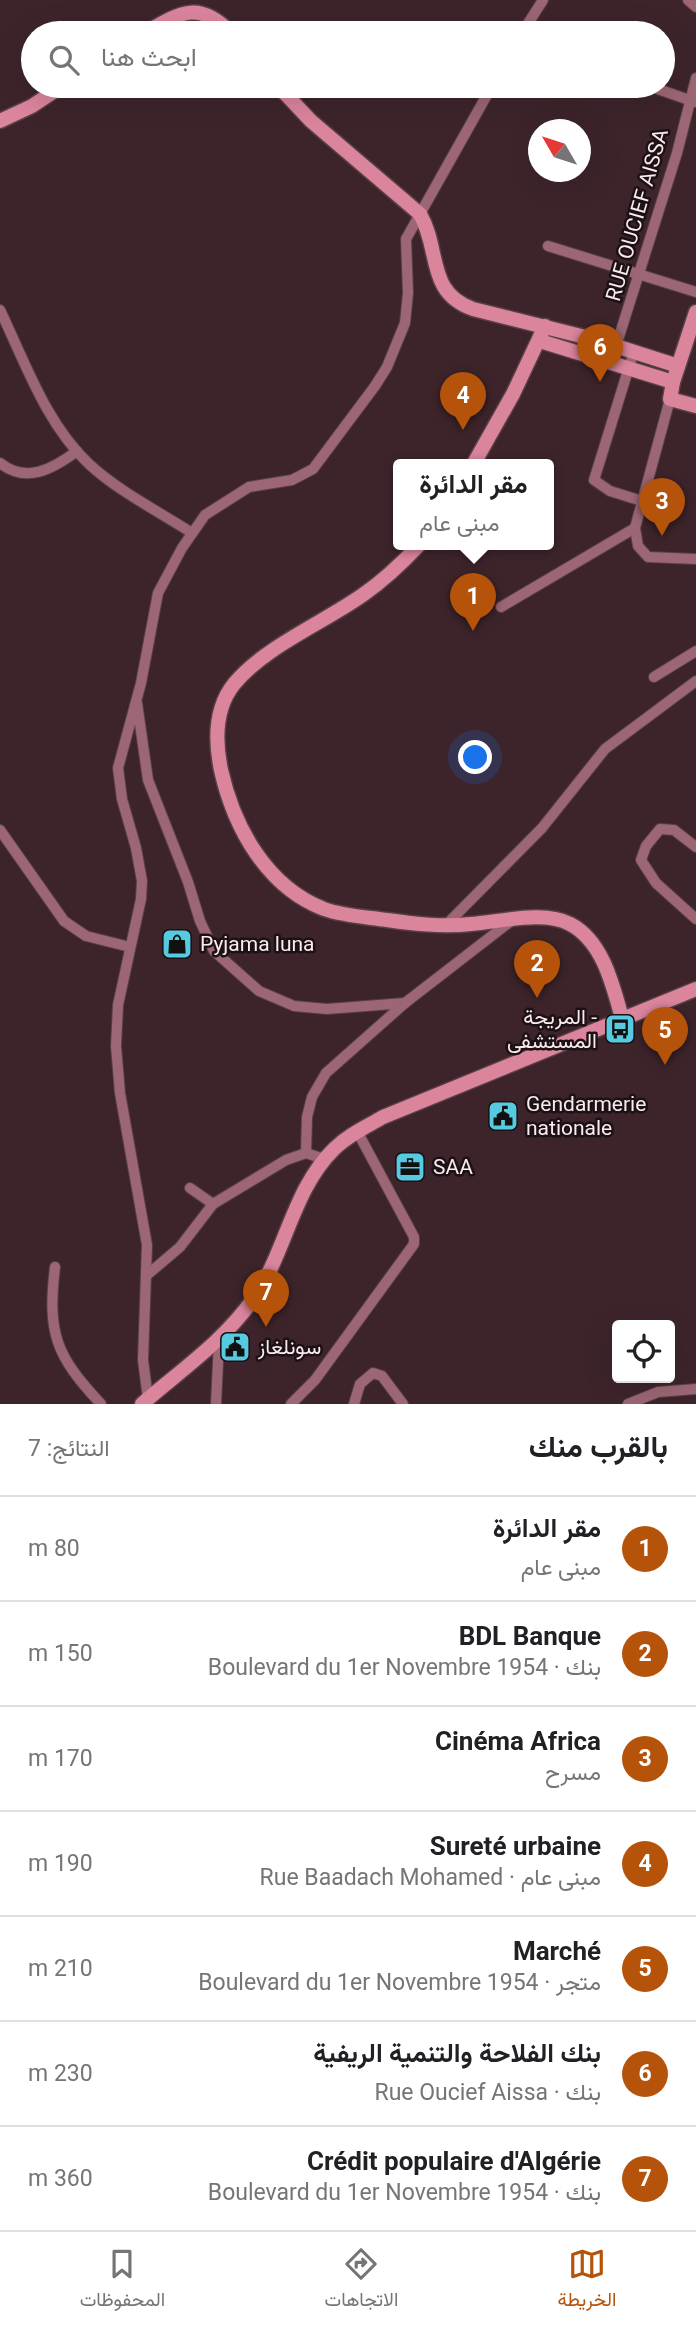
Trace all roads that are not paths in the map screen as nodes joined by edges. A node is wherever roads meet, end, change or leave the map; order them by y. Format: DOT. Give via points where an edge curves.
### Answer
graph roads {
  1 [pos="543,0"];
  2 [pos="688,0"];
  3 [pos="192,6"];
  4 [pos="696,7"];
  5 [pos="165,21"];
  6 [pos="218,21"];
  7 [pos="530,21"];
  8 [pos="696,78"];
  9 [pos="675,95"];
  10 [pos="44,98"];
  11 [pos="290,98"];
  12 [pos="485,98"];
  13 [pos="693,101"];
  14 [pos="0,121"];
  15 [pos="420,214"];
  16 [pos="548,246"];
  17 [pos="640,276"];
  18 [pos="696,292"];
  19 [pos="0,310"];
  20 [pos="696,312"];
  21 [pos="545,326"];
  22 [pos="540,341"];
  23 [pos="617,345"];
  24 [pos="634,351"];
  25 [pos="611,362"];
  26 [pos="678,366"];
  27 [pos="629,368"];
  28 [pos="673,382"];
  29 [pos="670,399"];
  30 [pos="696,406"];
  31 [pos="77,451"];
  32 [pos="475,459"];
  33 [pos="0,463"];
  34 [pos="642,500"];
  35 [pos="635,528"];
  36 [pos="192,533"];
  37 [pos="413,550"];
  38 [pos="696,559"];
  39 [pos="501,607"];
  40 [pos="696,651"];
  41 [pos="654,677"];
  42 [pos="696,681"];
  43 [pos="136,699"];
  44 [pos="0,830"];
  45 [pos="696,847"];
  46 [pos="696,919"];
  47 [pos="511,921"];
  48 [pos="445,926"];
  49 [pos="130,947"];
  50 [pos="696,989"];
  51 [pos="405,1003"];
  52 [pos="622,1018"];
  53 [pos="357,1131"];
  54 [pos="306,1153"];
  55 [pos="324,1159"];
  56 [pos="190,1188"];
  57 [pos="213,1204"];
  58 [pos="55,1268"];
  59 [pos="147,1275"];
  60 [pos="219,1341"];
  61 [pos="696,1389"];
  62 [pos="145,1401"];
  63 [pos="101,1404"];
  64 [pos="216,1404"];
  65 [pos="291,1404"];
  66 [pos="354,1404"];
  67 [pos="403,1404"];
  68 [pos="628,1404"];
  1 -- 7 [label="street"];
  2 -- 4 [label="street"];
  3 -- 5 [label="main road"];
  3 -- 6 [label="main road"];
  8 -- 13 [label="street, RUE OUCIEF AISSA"];
  9 -- 13 [label="street"];
  10 -- 14 [label="main road"];
  11 -- 15 [label="main road" via="326,135"];
  12 -- 15 [label="street"];
  13 -- 17 [label="street, RUE OUCIEF AISSA"];
  15 -- 21 [label="main road" via="441,285 452,300"];
  15 -- 36 [label="street" via="404,249 405,323 375,386 313,469 292,480 250,487 228,498 205,515"];
  16 -- 17 [label="street"];
  17 -- 18 [label="street"];
  17 -- 23 [label="street, RUE OUCIEF AISSA"];
  19 -- 31 [label="street" via="52,415"];
  20 -- 26 [label="main road"];
  21 -- 22 [label="main road"];
  21 -- 23 [label="main road"];
  22 -- 25 [label="main road"];
  22 -- 32 [label="main road"];
  23 -- 24 [label="main road"];
  23 -- 25 [label="street, RUE OUCIEF AISSA"];
  24 -- 26 [label="main road"];
  24 -- 27 [label="street"];
  25 -- 27 [label="main road"];
  26 -- 28 [label="main road"];
  27 -- 28 [label="main road"];
  27 -- 34 [label="street" via="594,480 610,491"];
  28 -- 29 [label="main road"];
  29 -- 30 [label="main road"];
  29 -- 34 [label="street"];
  31 -- 33 [label="street" via="48,470 26,475"];
  31 -- 36 [label="street" via="113,483"];
  34 -- 35 [label="street"];
  35 -- 38 [label="street" via="638,546 648,556"];
  35 -- 39 [label="street"];
  36 -- 43 [label="street" via="158,593"];
  37 -- 48 [label="main road" via="363,595 320,619 241,677 221,708 218,746 235,813 253,849 286,887 311,903 344,914"];
  40 -- 41 [label="street"];
  42 -- 48 [label="street" via="605,749 542,828"];
  43 -- 49 [label="street" via="118,781 142,881"];
  43 -- 51 [label="street" via="153,796 214,951 259,990 294,1006 327,1009"];
  44 -- 49 [label="street" via="64,921 86,936"];
  45 -- 46 [label="street" via="674,831 660,829 641,860 656,883"];
  47 -- 48 [label="main road"];
  47 -- 51 [label="street"];
  47 -- 52 [label="main road" via="562,920 582,932 600,957"];
  49 -- 59 [label="street" via="118,1005 116,1046 145,1221"];
  50 -- 52 [label="main road"];
  51 -- 54 [label="street" via="318,1085 307,1116"];
  52 -- 53 [label="main road"];
  53 -- 55 [label="main road"];
  53 -- 65 [label="street" via="414,1244 315,1380"];
  54 -- 55 [label="street"];
  54 -- 57 [label="street" via="272,1167"];
  55 -- 60 [label="main road" via="256,1296"];
  56 -- 57 [label="street"];
  57 -- 59 [label="street" via="180,1247"];
  58 -- 63 [label="street" via="52,1307 58,1347 68,1367"];
  59 -- 62 [label="street"];
  60 -- 62 [label="main road"];
  60 -- 64 [label="street"];
  61 -- 68 [label="street" via="658,1392"];
  66 -- 67 [label="street" via="360,1384 373,1373 382,1376"];
}
